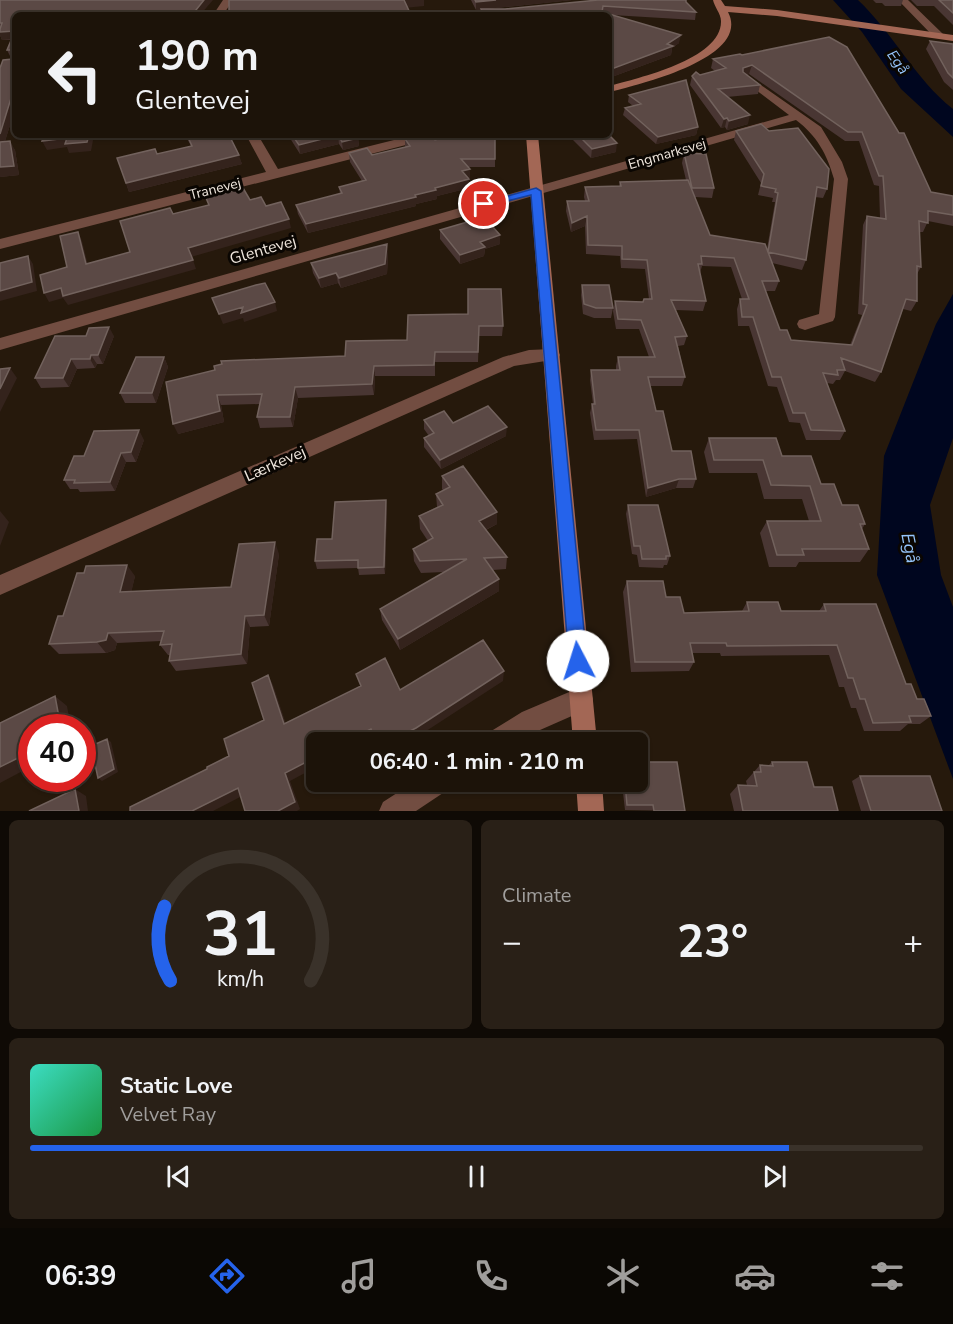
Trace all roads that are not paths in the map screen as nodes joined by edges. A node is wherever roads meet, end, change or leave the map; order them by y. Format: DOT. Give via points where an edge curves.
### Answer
graph roads {
  1 [pos="903,0"];
  2 [pos="720,4"];
  3 [pos="939,36"];
  4 [pos="953,38"];
  5 [pos="747,80"];
  6 [pos="612,88"];
  7 [pos="798,116"];
  8 [pos="254,138"];
  9 [pos="417,138"];
  10 [pos="532,138"];
  11 [pos="274,174"];
  12 [pos="536,191"];
  13 [pos="0,244"];
  14 [pos="806,324"];
  15 [pos="0,344"];
  16 [pos="552,356"];
  17 [pos="0,585"];
  18 [pos="581,699"];
  19 [pos="513,732"];
  20 [pos="584,732"];
  21 [pos="421,792"];
  22 [pos="590,792"];
  23 [pos="392,811"];
  24 [pos="591,811"];
  1 -- 3 [label="street"];
  2 -- 3 [label="street"];
  2 -- 6 [label="street" via="727,17 725,32 704,56 657,77"];
  3 -- 4 [label="street"];
  5 -- 7 [label="street"];
  7 -- 12 [label="street, Engmarksvej"];
  7 -- 14 [label="street" via="817,130 841,179 827,317"];
  8 -- 11 [label="street"];
  9 -- 11 [label="street, Tranevej"];
  10 -- 12 [label="street"];
  11 -- 13 [label="street, Tranevej"];
  12 -- 15 [label="street, Glentevej"];
  12 -- 16 [label="street"];
  16 -- 17 [label="street, Lærkevej" via="509,361"];
  16 -- 18 [label="street"];
  18 -- 19 [label="street"];
  18 -- 20 [label="street"];
  21 -- 23 [label="street"];
  22 -- 24 [label="street"];
}
